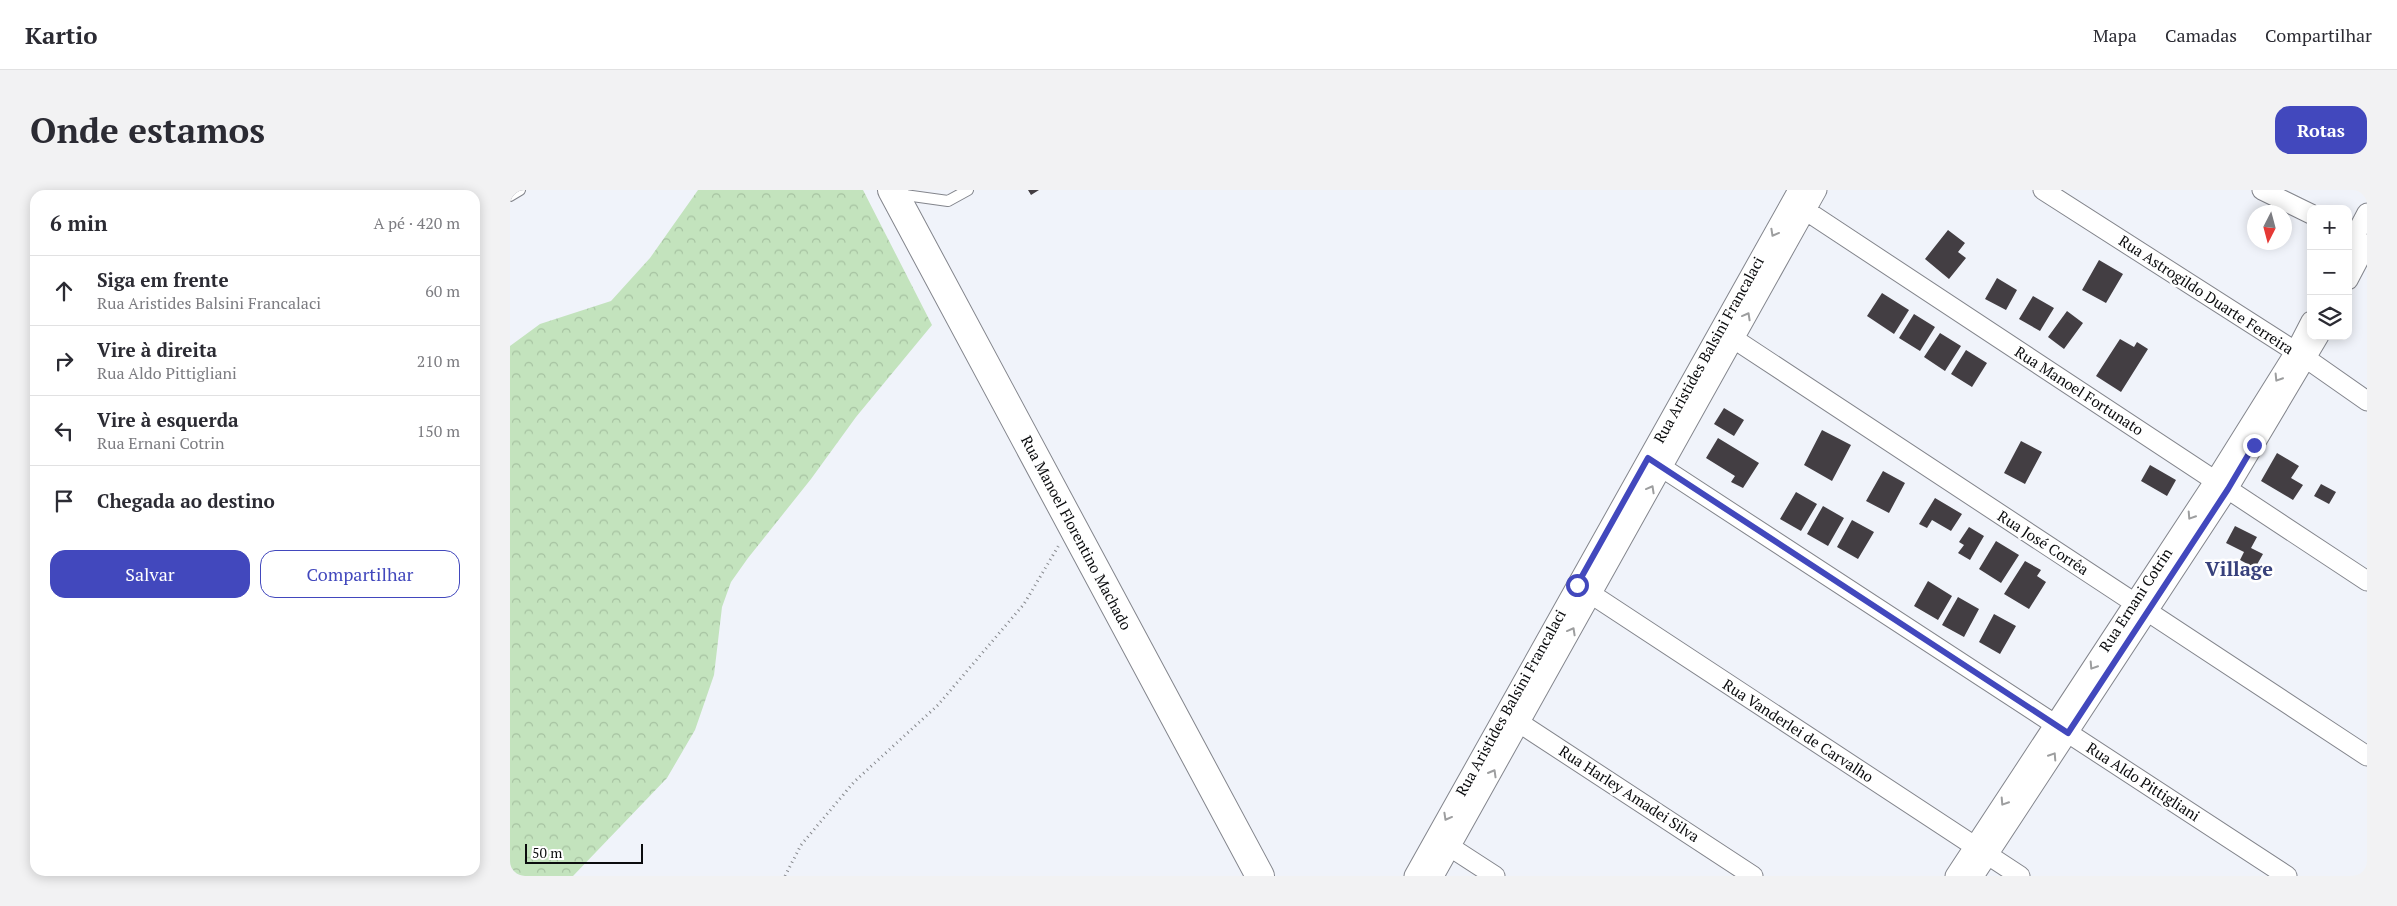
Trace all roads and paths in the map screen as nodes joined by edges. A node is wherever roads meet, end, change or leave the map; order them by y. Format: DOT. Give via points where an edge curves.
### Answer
graph roads {
  1 [pos="520,190"];
  2 [pos="968,190"];
  3 [pos="1817,190"];
  4 [pos="2043,190"];
  5 [pos="2262,190"];
  6 [pos="893,192"];
  7 [pos="510,196"];
  8 [pos="1798,201"];
  9 [pos="2307,212"];
  10 [pos="2367,213"];
  11 [pos="2357,241"];
  12 [pos="2352,263"];
  13 [pos="1727,335"];
  14 [pos="2307,335"];
  15 [pos="2315,340"];
  16 [pos="2301,356"];
  17 [pos="2367,401"];
  18 [pos="1655,463"];
  19 [pos="2221,485"];
  20 [pos="1071,525"];
  21 [pos="2367,581"];
  22 [pos="1584,590"];
  23 [pos="2141,607"];
  24 [pos="1504,713"];
  25 [pos="1521,724"];
  26 [pos="2061,728"];
  27 [pos="2367,756"];
  28 [pos="1444,842"];
  29 [pos="1981,851"];
  30 [pos="1254,872"];
  31 [pos="785,876"];
  32 [pos="1414,876"];
  33 [pos="1434,876"];
  34 [pos="1495,876"];
  35 [pos="1753,876"];
  36 [pos="1955,876"];
  37 [pos="1974,876"];
  38 [pos="2020,876"];
  39 [pos="2287,876"];
  1 -- 7 [label="lane"];
  2 -- 6 [label="lane" via="948,201"];
  3 -- 8 [label="street, Rua Aristides Balsini Francalaci"];
  4 -- 16 [label="street, Rua Astrogildo Duarte Ferreira"];
  5 -- 9 [label="street"];
  6 -- 20 [label="main road, Rua Manoel Florentino Machado"];
  8 -- 13 [label="street, Rua Aristides Balsini Francalaci"];
  8 -- 19 [label="street, Rua Manoel Fortunato"];
  10 -- 11 [label="street"];
  11 -- 12 [label="street"];
  13 -- 18 [label="street, Rua Aristides Balsini Francalaci"];
  13 -- 23 [label="street, Rua José Corrêa"];
  14 -- 16 [label="street, Rua Ernani Cotrin"];
  15 -- 16 [label="street, Rua Ernani Cotrin"];
  16 -- 17 [label="street, Rua Astrogildo Duarte Ferreira"];
  16 -- 19 [label="street, Rua Ernani Cotrin"];
  18 -- 22 [label="street, Rua Aristides Balsini Francalaci"];
  18 -- 26 [label="street, Rua Aldo Pittigliani"];
  19 -- 21 [label="street, Rua Manoel Fortunato"];
  19 -- 23 [label="street, Rua Ernani Cotrin"];
  20 -- 30 [label="main road, Rua Manoel Florentino Machado"];
  20 -- 31 [label="path" via="1024,604 938,705 854,782 801,845"];
  22 -- 24 [label="street, Rua Aristides Balsini Francalaci"];
  25 -- 22 [label="street, Rua Aristides Balsini Francalaci, one-way"];
  22 -- 29 [label="street, Rua Vanderlei de Carvalho"];
  23 -- 26 [label="street, Rua Ernani Cotrin"];
  23 -- 27 [label="street, Rua José Corrêa"];
  24 -- 25 [label="street, Rua Harley Amadei Silva"];
  24 -- 28 [label="street, Rua Aristides Balsini Francalaci, one-way"];
  28 -- 25 [label="street, Rua Aristides Balsini Francalaci, one-way"];
  25 -- 35 [label="street, Rua Harley Amadei Silva"];
  26 -- 29 [label="street, Rua Ernani Cotrin"];
  26 -- 39 [label="street, Rua Aldo Pittigliani"];
  28 -- 32 [label="street, Rua Aristides Balsini Francalaci"];
  28 -- 33 [label="street, Rua Aristides Balsini Francalaci"];
  28 -- 34 [label="street"];
  29 -- 36 [label="street, Rua Ernani Cotrin"];
  29 -- 37 [label="street, Rua Ernani Cotrin"];
  29 -- 38 [label="street, Rua Vanderlei de Carvalho"];
}
